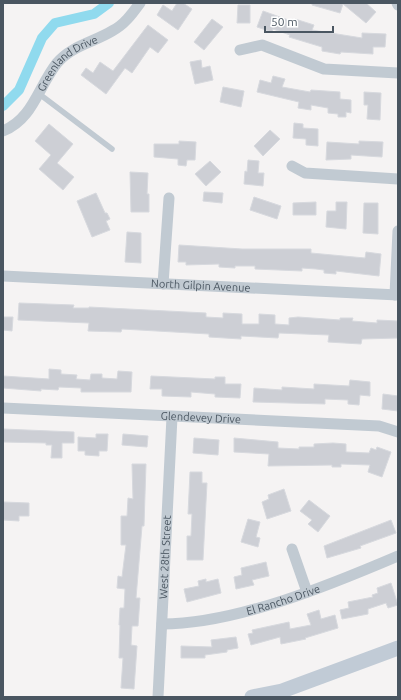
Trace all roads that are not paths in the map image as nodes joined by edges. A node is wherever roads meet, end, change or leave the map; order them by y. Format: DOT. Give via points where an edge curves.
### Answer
graph roads {
  1 [pos="140,3"];
  2 [pos="240,50"];
  3 [pos="398,74"];
  4 [pos="38,93"];
  5 [pos="3,131"];
  6 [pos="112,149"];
  7 [pos="292,166"];
  8 [pos="398,179"];
  9 [pos="169,198"];
  10 [pos="398,231"];
  11 [pos="3,276"];
  12 [pos="164,284"];
  13 [pos="396,295"];
  14 [pos="3,408"];
  15 [pos="172,418"];
  16 [pos="398,432"];
  17 [pos="292,549"];
  18 [pos="398,556"];
  19 [pos="307,592"];
  20 [pos="162,624"];
  21 [pos="398,648"];
  22 [pos="283,694"];
  23 [pos="158,697"];
  24 [pos="252,697"];
  1 -- 4 [label="street, Greenland Drive" via="131,16 117,28 64,56"];
  2 -- 3 [label="street" via="262,45 324,69"];
  4 -- 5 [label="street, Greenland Drive" via="25,117"];
  4 -- 6 [label="lane"];
  7 -- 8 [label="street" via="305,173"];
  9 -- 12 [label="street"];
  10 -- 13 [label="street"];
  11 -- 12 [label="street, North Gilpin Avenue"];
  12 -- 13 [label="street, North Gilpin Avenue"];
  14 -- 15 [label="street, Glendevey Drive"];
  15 -- 16 [label="street, Glendevey Drive" via="379,426"];
  15 -- 20 [label="street, West 28th Street"];
  17 -- 19 [label="street"];
  18 -- 19 [label="street, El Rancho Drive"];
  19 -- 20 [label="street, El Rancho Drive" via="258,608 201,621"];
  20 -- 23 [label="street, West 28th Street"];
  21 -- 22 [label="main road"];
  22 -- 24 [label="main road"];
}
